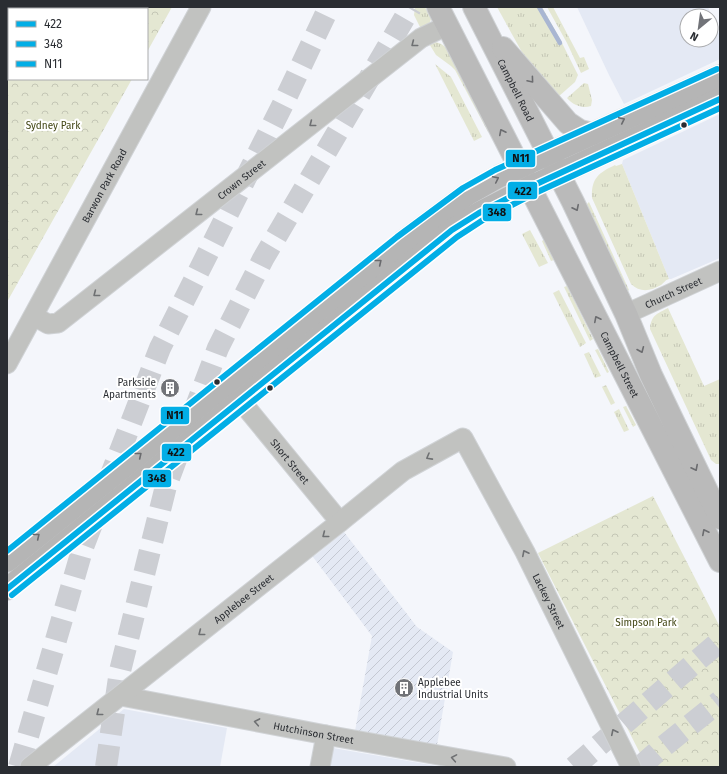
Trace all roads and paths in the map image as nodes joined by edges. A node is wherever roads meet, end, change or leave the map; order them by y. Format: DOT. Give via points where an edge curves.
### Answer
graph roads {
  1 [pos="201,7"];
  2 [pos="474,7"];
  3 [pos="443,16"];
  4 [pos="485,30"];
  5 [pos="720,76"];
  6 [pos="720,99"];
  7 [pos="592,134"];
  8 [pos="554,164"];
  9 [pos="520,167"];
  10 [pos="530,187"];
  11 [pos="720,271"];
  12 [pos="626,314"];
  13 [pos="34,316"];
  14 [pos="7,364"];
  15 [pos="240,400"];
  16 [pos="463,438"];
  17 [pos="706,495"];
  18 [pos="720,518"];
  19 [pos="340,522"];
  20 [pos="7,561"];
  21 [pos="720,561"];
  22 [pos="7,589"];
  23 [pos="121,696"];
  24 [pos="326,735"];
  25 [pos="30,767"];
  26 [pos="320,767"];
  27 [pos="506,767"];
  28 [pos="631,767"];
  1 -- 13 [label="street, Barwon Park Road"];
  2 -- 4 [label="main road, Campbell Road"];
  9 -- 3 [label="main road, one-way"];
  3 -- 13 [label="street, Crown Street, one-way" via="421,38 58,323 48,324"];
  4 -- 7 [label="main road, one-way" via="568,123 580,131"];
  4 -- 8 [label="main road, Campbell Road"];
  7 -- 5 [label="highway, one-way"];
  6 -- 8 [label="highway"];
  7 -- 8 [label="highway"];
  8 -- 9 [label="highway"];
  8 -- 10 [label="highway"];
  8 -- 12 [label="main road, Campbell Street, one-way"];
  9 -- 10 [label="main road, Campbell Street"];
  20 -- 9 [label="highway, one-way" via="430,221 468,194"];
  10 -- 15 [label="highway" via="452,230"];
  17 -- 10 [label="main road, Campbell Street, one-way"];
  11 -- 12 [label="street, Church Street"];
  12 -- 17 [label="main road, Campbell Street, one-way"];
  13 -- 14 [label="street, Barwon Park Road"];
  15 -- 19 [label="street, Short Street"];
  15 -- 22 [label="highway"];
  16 -- 19 [label="street, Applebee Street, one-way" via="403,471"];
  28 -- 16 [label="street, Lackey Street, one-way" via="525,552"];
  17 -- 18 [label="main road, Campbell Street"];
  21 -- 17 [label="main road, Campbell Street, one-way"];
  19 -- 23 [label="street, Applebee Street, one-way"];
  24 -- 23 [label="street, Hutchinson Street, one-way"];
  23 -- 25 [label="street, Applebee Street, one-way"];
  24 -- 26 [label="street"];
  27 -- 24 [label="street, Hutchinson Street, one-way"];
}
